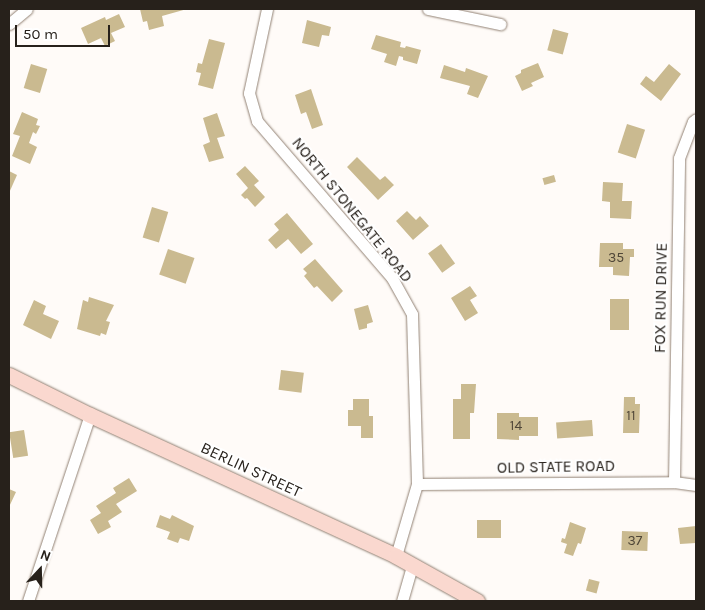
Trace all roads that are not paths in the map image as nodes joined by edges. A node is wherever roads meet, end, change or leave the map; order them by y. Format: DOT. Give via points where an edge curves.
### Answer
graph roads {
  1 [pos="27,9"];
  2 [pos="267,9"];
  3 [pos="428,9"];
  4 [pos="9,24"];
  5 [pos="500,24"];
  6 [pos="696,119"];
  7 [pos="9,375"];
  8 [pos="90,415"];
  9 [pos="674,482"];
  10 [pos="417,484"];
  11 [pos="696,485"];
  12 [pos="396,556"];
  13 [pos="412,565"];
  14 [pos="28,601"];
  15 [pos="402,601"];
  16 [pos="477,601"];
  1 -- 4 [label="street"];
  2 -- 10 [label="street, NORTH STONEGATE ROAD" via="249,93 257,121 392,278 412,314"];
  3 -- 5 [label="street"];
  6 -- 9 [label="street, FOX RUN DRIVE" via="679,158"];
  7 -- 8 [label="main road, BERLIN STREET"];
  8 -- 12 [label="main road, BERLIN STREET"];
  8 -- 14 [label="street"];
  9 -- 10 [label="street, OLD STATE ROAD"];
  9 -- 11 [label="street, OLD STATE ROAD"];
  10 -- 12 [label="street, NORTH STONEGATE ROAD"];
  12 -- 13 [label="main road, BERLIN STREET"];
  13 -- 15 [label="street"];
  13 -- 16 [label="main road, BERLIN STREET"];
}
